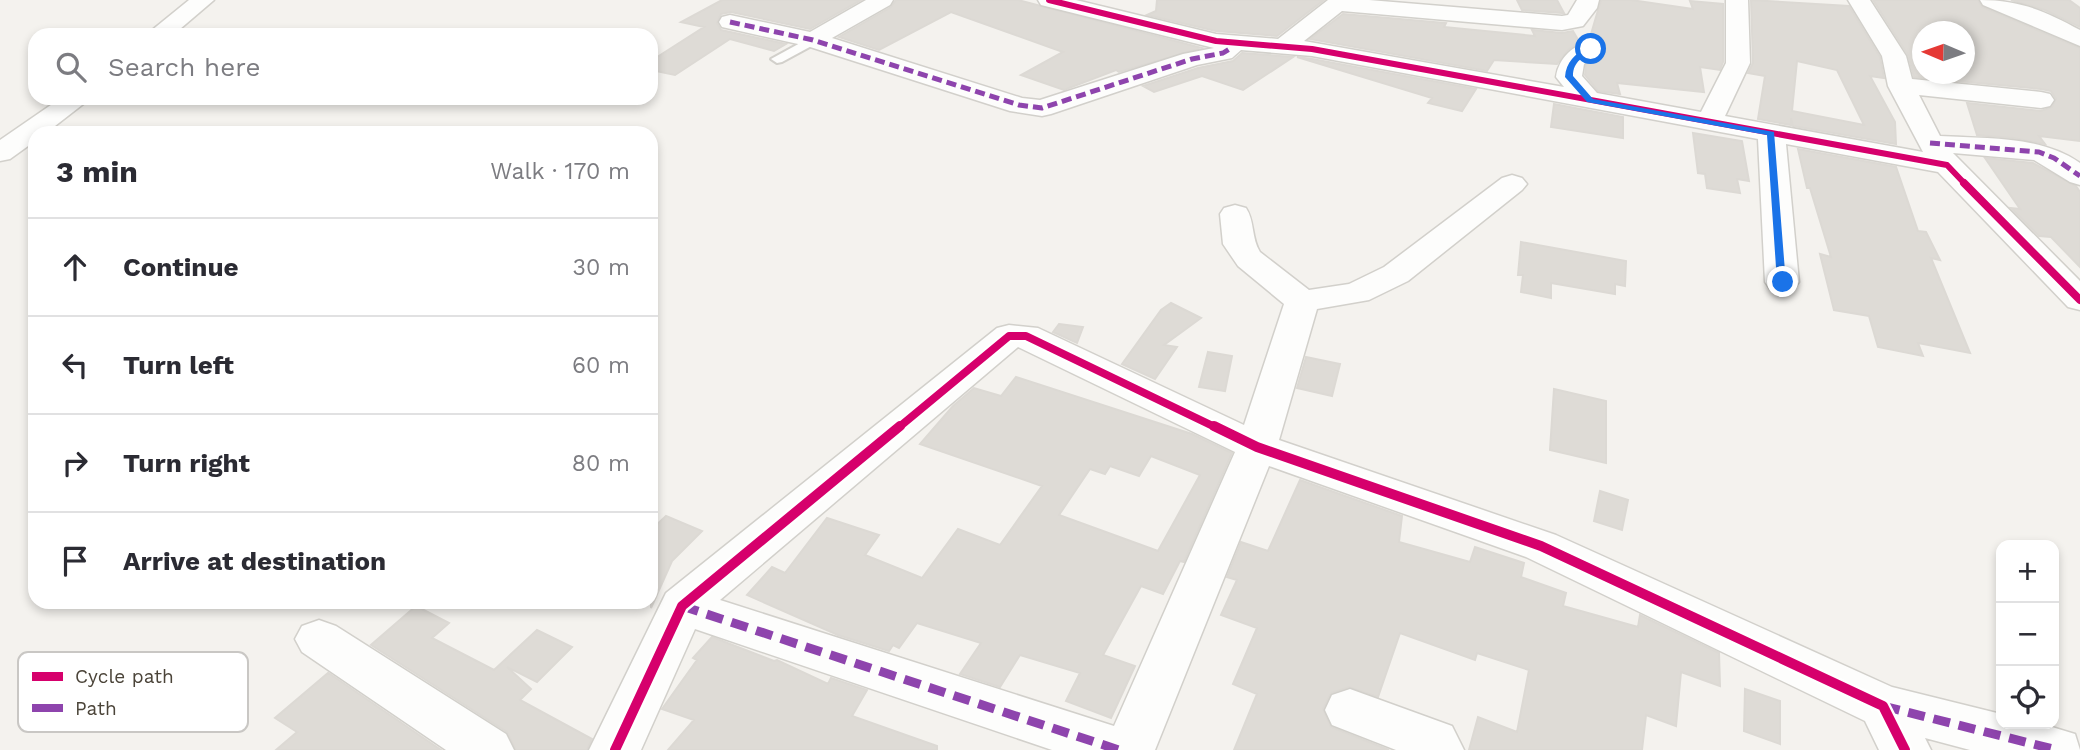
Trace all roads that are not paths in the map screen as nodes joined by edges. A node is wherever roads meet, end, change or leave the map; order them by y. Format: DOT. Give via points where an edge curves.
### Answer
graph roads {
  1 [pos="203,0"];
  2 [pos="882,0"];
  3 [pos="1588,0"];
  4 [pos="1737,0"];
  5 [pos="1859,0"];
  6 [pos="1991,0"];
  7 [pos="1063,1"];
  8 [pos="1339,2"];
  9 [pos="730,22"];
  10 [pos="167,28"];
  11 [pos="2080,39"];
  12 [pos="813,40"];
  13 [pos="1231,43"];
  14 [pos="1285,45"];
  15 [pos="1591,49"];
  16 [pos="777,59"];
  17 [pos="1901,86"];
  18 [pos="2041,100"];
  19 [pos="1590,101"];
  20 [pos="68,105"];
  21 [pos="1707,122"];
  22 [pos="38,126"];
  23 [pos="28,133"];
  24 [pos="1771,133"];
  25 [pos="0,153"];
  26 [pos="1939,154"];
  27 [pos="2080,176"];
  28 [pos="1511,184"];
  29 [pos="1235,214"];
  30 [pos="1783,282"];
  31 [pos="2080,300"];
  32 [pos="1302,301"];
  33 [pos="1257,447"];
  34 [pos="682,606"];
  35 [pos="319,639"];
  36 [pos="1883,706"];
  37 [pos="1350,710"];
  38 [pos="488,750"];
  39 [pos="615,750"];
  40 [pos="1119,750"];
  41 [pos="1129,750"];
  42 [pos="1438,750"];
  43 [pos="1905,750"];
  44 [pos="2057,750"];
  1 -- 10 [label="street"];
  2 -- 12 [label="street"];
  3 -- 8 [label="street" via="1575,21 1562,23"];
  4 -- 21 [label="street" via="1738,63"];
  5 -- 17 [label="street" via="1894,56"];
  6 -- 11 [label="street"];
  7 -- 13 [label="street"];
  8 -- 14 [label="street"];
  9 -- 12 [label="street"];
  12 -- 13 [label="street" via="1019,105 1042,108 1223,53"];
  12 -- 16 [label="lane"];
  13 -- 14 [label="street"];
  14 -- 19 [label="street"];
  15 -- 19 [label="street" via="1577,55 1569,70 1569,77"];
  17 -- 18 [label="street"];
  17 -- 26 [label="street"];
  19 -- 21 [label="street"];
  20 -- 22 [label="street"];
  21 -- 24 [label="street"];
  23 -- 25 [label="street"];
  24 -- 26 [label="street"];
  24 -- 30 [label="street"];
  26 -- 27 [label="street" via="2039,152"];
  26 -- 31 [label="street"];
  28 -- 32 [label="street" via="1396,274 1357,293"];
  29 -- 32 [label="street" via="1239,244 1249,259"];
  32 -- 33 [label="street"];
  33 -- 34 [label="street" via="1026,336 1009,336"];
  33 -- 36 [label="street" via="1541,546"];
  33 -- 41 [label="street"];
  34 -- 39 [label="street"];
  34 -- 40 [label="street"];
  35 -- 38 [label="street"];
  36 -- 43 [label="street"];
  36 -- 44 [label="street"];
  37 -- 42 [label="street" via="1434,742"];
}
